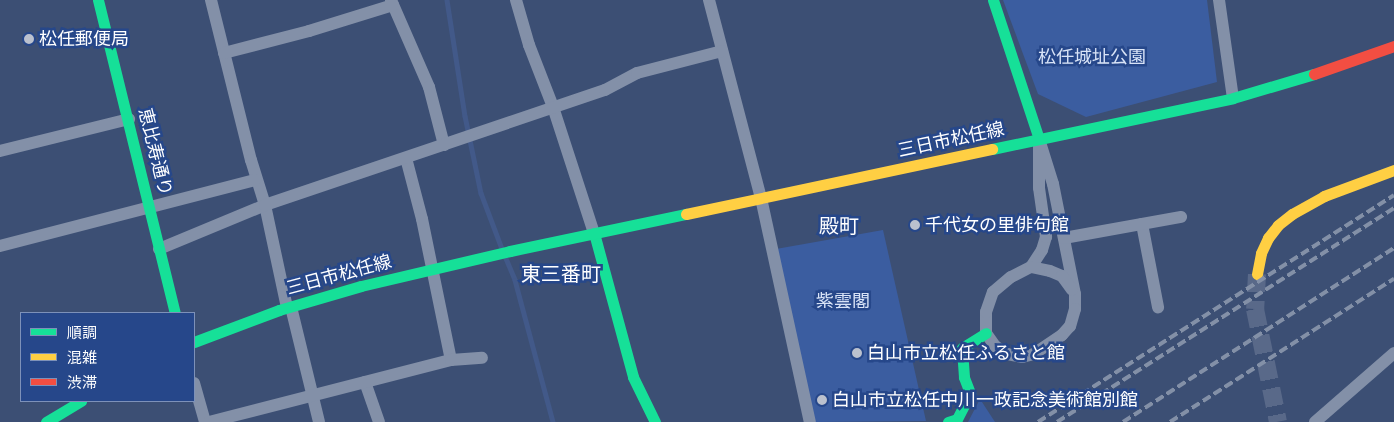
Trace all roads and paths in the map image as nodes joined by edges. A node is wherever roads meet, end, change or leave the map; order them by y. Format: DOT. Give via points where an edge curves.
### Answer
graph roads {
  1 [pos="98,0"];
  2 [pos="211,0"];
  3 [pos="516,0"];
  4 [pos="709,0"];
  5 [pos="993,0"];
  6 [pos="1219,0"];
  7 [pos="392,2"];
  8 [pos="1394,46"];
  9 [pos="722,51"];
  10 [pos="224,52"];
  11 [pos="1233,98"];
  12 [pos="554,107"];
  13 [pos="129,119"];
  14 [pos="1039,139"];
  15 [pos="444,146"];
  16 [pos="0,152"];
  17 [pos="406,158"];
  18 [pos="1394,170"];
  19 [pos="256,180"];
  20 [pos="761,198"];
  21 [pos="265,205"];
  22 [pos="150,206"];
  23 [pos="1181,217"];
  24 [pos="1142,224"];
  25 [pos="594,233"];
  26 [pos="1064,238"];
  27 [pos="0,246"];
  28 [pos="159,248"];
  29 [pos="1031,267"];
  30 [pos="432,269"];
  31 [pos="1257,274"];
  32 [pos="1075,294"];
  33 [pos="289,307"];
  34 [pos="1158,307"];
  35 [pos="175,312"];
  36 [pos="986,333"];
  37 [pos="195,342"];
  38 [pos="1394,353"];
  39 [pos="482,358"];
  40 [pos="451,360"];
  41 [pos="365,382"];
  42 [pos="195,387"];
  43 [pos="312,396"];
  44 [pos="79,402"];
  45 [pos="69,408"];
  46 [pos="252,417"];
  47 [pos="46,422"];
  48 [pos="71,422"];
  49 [pos="205,422"];
  50 [pos="209,422"];
  51 [pos="319,422"];
  52 [pos="379,422"];
  53 [pos="656,422"];
  54 [pos="810,422"];
  55 [pos="948,422"];
  56 [pos="1315,422"];
  1 -- 13 [label="main road, 恵比寿通り"];
  2 -- 10 [label="street"];
  3 -- 12 [label="street" via="529,45"];
  4 -- 9 [label="street"];
  5 -- 14 [label="main road"];
  6 -- 11 [label="street"];
  7 -- 10 [label="street" via="309,31"];
  7 -- 15 [label="street" via="429,88"];
  8 -- 11 [label="main road, 三日市松任線"];
  9 -- 12 [label="street" via="637,74 605,90"];
  9 -- 20 [label="street"];
  10 -- 19 [label="street"];
  11 -- 14 [label="main road, 三日市松任線"];
  12 -- 15 [label="street"];
  12 -- 25 [label="street"];
  13 -- 16 [label="street"];
  13 -- 22 [label="main road, 恵比寿通り"];
  14 -- 20 [label="main road, 三日市松任線"];
  14 -- 26 [label="street" via="1053,184"];
  14 -- 29 [label="street" via="1039,188 1046,237"];
  15 -- 17 [label="street"];
  17 -- 21 [label="street"];
  17 -- 30 [label="street"];
  18 -- 31 [label="main road" via="1324,196 1292,214 1268,238"];
  19 -- 21 [label="street"];
  19 -- 22 [label="street"];
  20 -- 25 [label="main road, 三日市松任線"];
  20 -- 54 [label="street"];
  21 -- 28 [label="street"];
  21 -- 33 [label="street"];
  22 -- 27 [label="street"];
  22 -- 28 [label="main road, 恵比寿通り"];
  23 -- 24 [label="street"];
  24 -- 26 [label="street"];
  24 -- 34 [label="street"];
  25 -- 30 [label="main road, 三日市松任線"];
  25 -- 53 [label="main road" via="633,377"];
  26 -- 32 [label="street"];
  28 -- 35 [label="main road, 恵比寿通り"];
  29 -- 32 [label="street" via="1062,276"];
  29 -- 36 [label="street" via="993,292 986,312"];
  30 -- 33 [label="main road, 三日市松任線"];
  30 -- 40 [label="street"];
  32 -- 36 [label="street" via="1070,326 1034,354 1007,354 995,346"];
  33 -- 37 [label="main road, 三日市松任線"];
  33 -- 43 [label="street"];
  36 -- 55 [label="main road" via="962,348 964,377 970,393 957,418"];
  38 -- 56 [label="street"];
  39 -- 40 [label="street"];
  40 -- 41 [label="street"];
  41 -- 43 [label="street"];
  41 -- 52 [label="street"];
  42 -- 49 [label="street"];
  43 -- 46 [label="street"];
  43 -- 51 [label="street"];
  44 -- 45 [label="main road"];
  45 -- 47 [label="main road"];
  45 -- 48 [label="main road"];
  46 -- 50 [label="street"];
}
